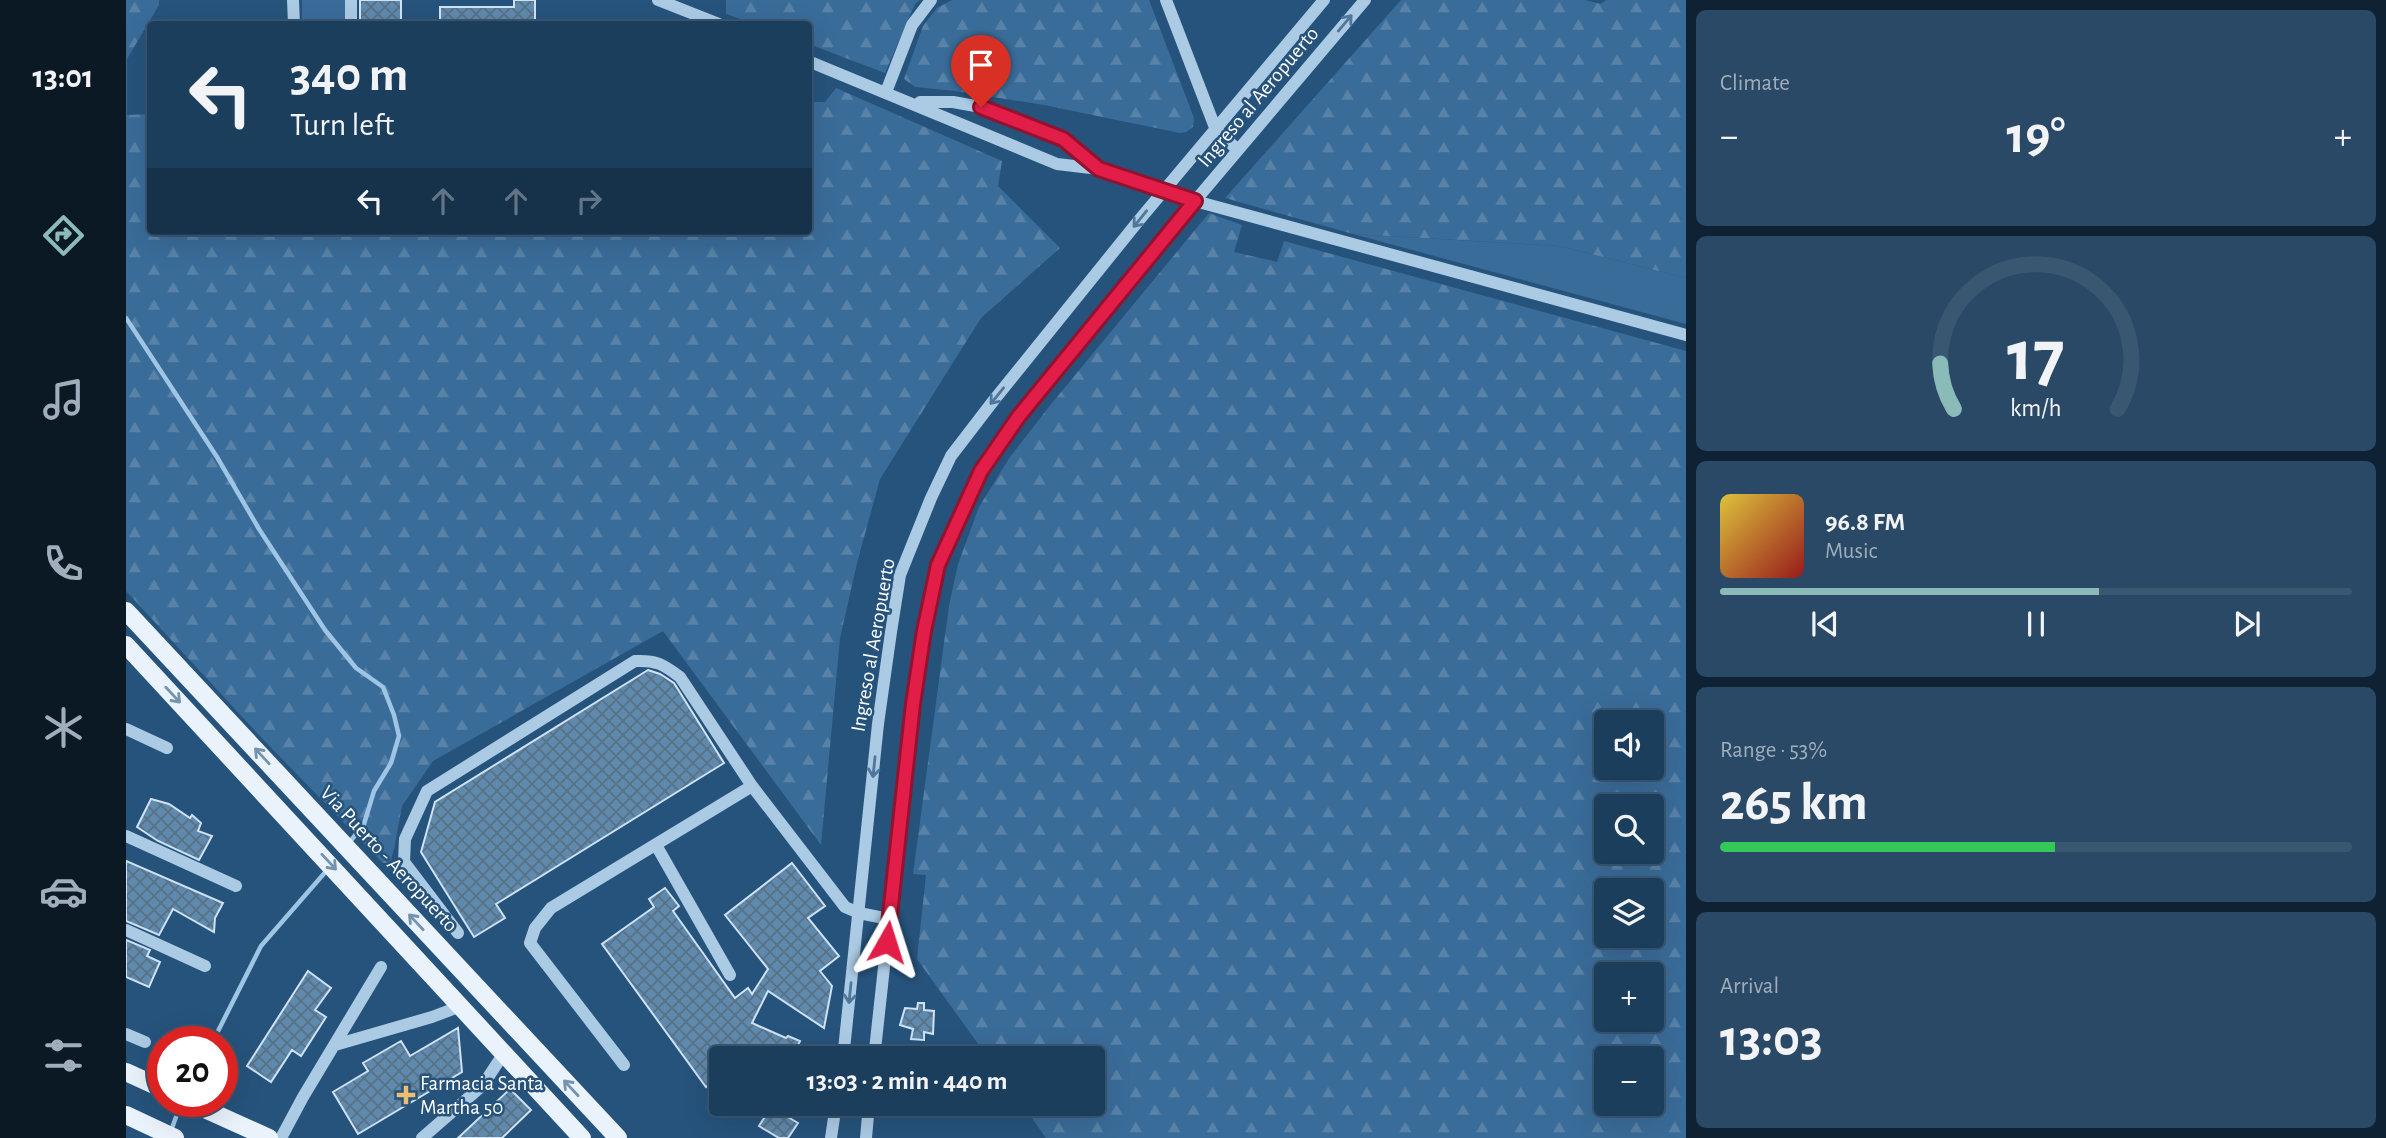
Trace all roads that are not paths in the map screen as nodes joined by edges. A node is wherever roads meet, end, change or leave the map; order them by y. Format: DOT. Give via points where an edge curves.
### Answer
graph roads {
  1 [pos="293,0"];
  2 [pos="351,0"];
  3 [pos="658,0"];
  4 [pos="931,0"];
  5 [pos="1166,0"];
  6 [pos="1324,0"];
  7 [pos="1365,0"];
  8 [pos="294,21"];
  9 [pos="351,21"];
  10 [pos="711,21"];
  11 [pos="812,63"];
  12 [pos="887,92"];
  13 [pos="913,102"];
  14 [pos="1216,130"];
  15 [pos="1238,150"];
  16 [pos="1099,169"];
  17 [pos="1163,191"];
  18 [pos="1195,201"];
  19 [pos="1686,335"];
  20 [pos="126,611"];
  21 [pos="126,645"];
  22 [pos="126,729"];
  23 [pos="167,748"];
  24 [pos="752,786"];
  25 [pos="126,836"];
  26 [pos="656,845"];
  27 [pos="236,886"];
  28 [pos="859,912"];
  29 [pos="889,919"];
  30 [pos="126,930"];
  31 [pos="458,933"];
  32 [pos="205,966"];
  33 [pos="381,967"];
  34 [pos="730,975"];
  35 [pos="461,1006"];
  36 [pos="126,1034"];
  37 [pos="145,1042"];
  38 [pos="335,1045"];
  39 [pos="844,1046"];
  40 [pos="875,1046"];
  41 [pos="504,1053"];
  42 [pos="624,1065"];
  43 [pos="126,1072"];
  44 [pos="147,1081"];
  45 [pos="834,1116"];
  46 [pos="868,1116"];
  47 [pos="129,1117"];
  48 [pos="223,1117"];
  49 [pos="175,1138"];
  50 [pos="269,1138"];
  51 [pos="281,1138"];
  52 [pos="422,1138"];
  53 [pos="582,1138"];
  54 [pos="618,1138"];
  55 [pos="831,1138"];
  56 [pos="866,1138"];
  1 -- 8 [label="street"];
  2 -- 9 [label="street"];
  3 -- 10 [label="street"];
  4 -- 12 [label="street" via="912,25"];
  5 -- 14 [label="street"];
  6 -- 14 [label="street, Ingreso al Aeropuerto"];
  15 -- 7 [label="street, Ingreso al Aeropuerto, one-way"];
  11 -- 12 [label="street"];
  12 -- 13 [label="street"];
  13 -- 16 [label="street" via="1057,164"];
  13 -- 16 [label="street" via="981,107 1063,139"];
  14 -- 15 [label="street"];
  14 -- 17 [label="street, Ingreso al Aeropuerto"];
  15 -- 18 [label="street, Ingreso al Aeropuerto"];
  16 -- 17 [label="street"];
  17 -- 18 [label="street"];
  17 -- 28 [label="street, Ingreso al Aeropuerto, one-way" via="951,456 918,528 900,575 891,632"];
  18 -- 19 [label="street"];
  18 -- 29 [label="street, Ingreso al Aeropuerto" via="1019,416 981,471 938,565 913,704"];
  54 -- 20 [label="main road, Via Puerto - Aeropuerto, one-way"];
  21 -- 35 [label="main road, one-way"];
  22 -- 23 [label="street"];
  24 -- 26 [label="street"];
  24 -- 28 [label="street" via="845,906"];
  24 -- 31 [label="street" via="680,677 653,660 635,662 427,791 405,839 404,862"];
  25 -- 27 [label="street"];
  26 -- 34 [label="street"];
  26 -- 42 [label="street" via="551,908 530,943"];
  28 -- 29 [label="street"];
  28 -- 39 [label="street, Ingreso al Aeropuerto, one-way"];
  29 -- 40 [label="street, Ingreso al Aeropuerto"];
  30 -- 32 [label="street"];
  33 -- 38 [label="street"];
  35 -- 38 [label="street"];
  35 -- 41 [label="main road"];
  36 -- 37 [label="street"];
  38 -- 51 [label="street"];
  41 -- 52 [label="street" via="483,1085"];
  41 -- 53 [label="main road"];
  43 -- 44 [label="main road"];
  45 -- 55 [label="street"];
  46 -- 56 [label="street"];
  47 -- 49 [label="main road"];
  48 -- 50 [label="main road"];
}
